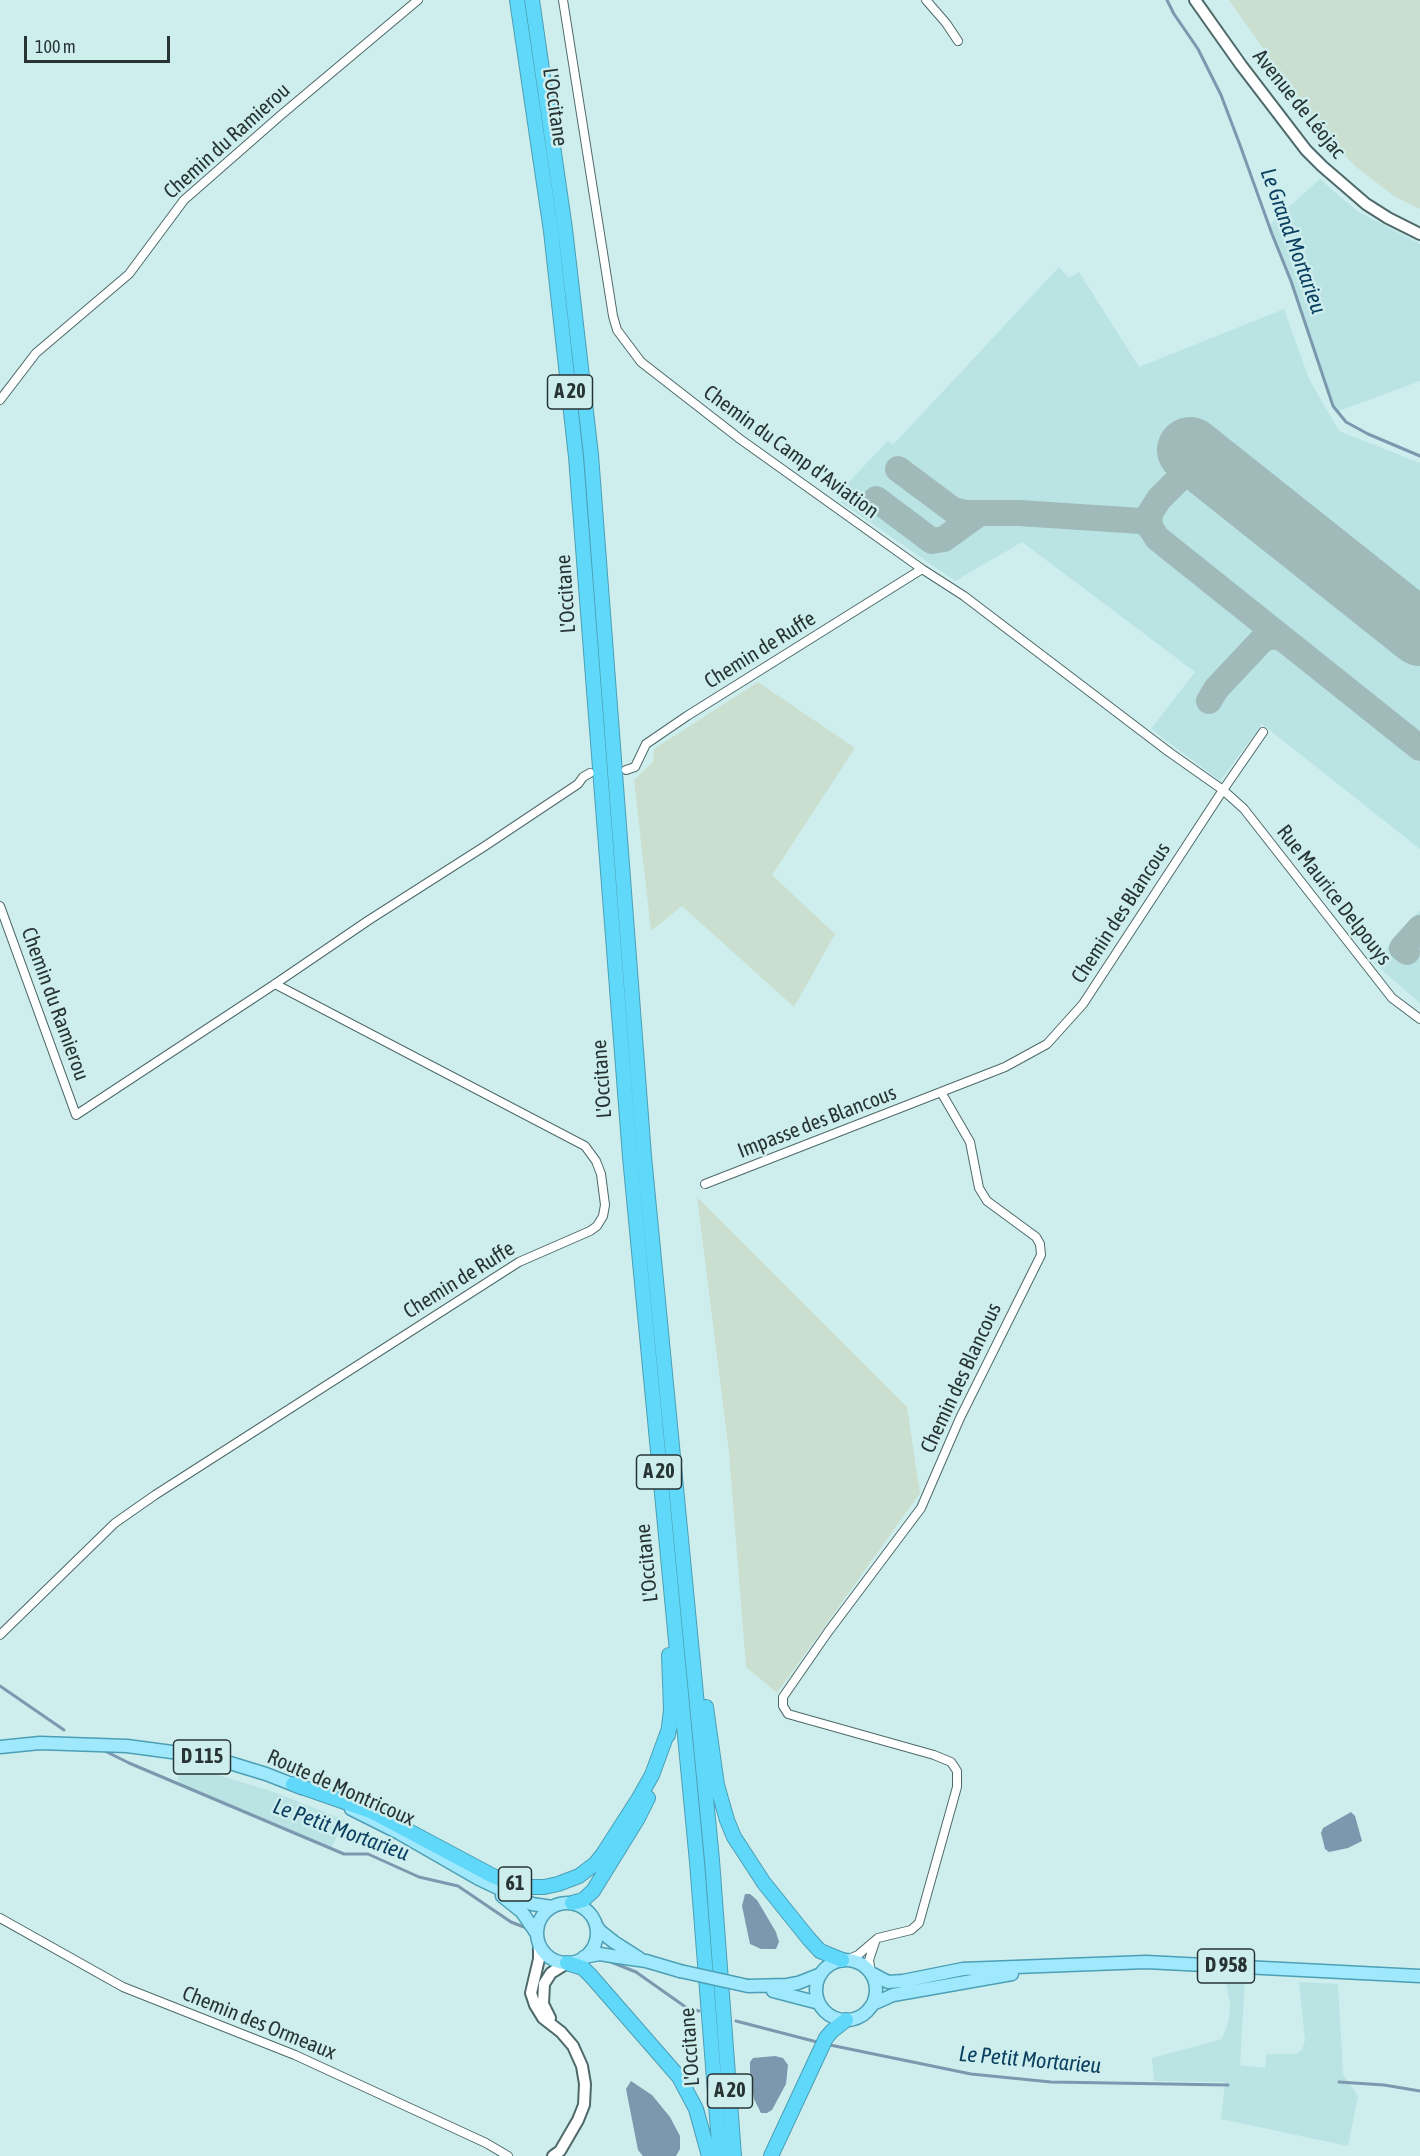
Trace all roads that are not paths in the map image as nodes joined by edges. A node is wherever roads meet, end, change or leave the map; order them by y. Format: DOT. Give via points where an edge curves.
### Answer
graph roads {
  1 [pos="418,0"];
  2 [pos="517,0"];
  3 [pos="532,0"];
  4 [pos="563,0"];
  5 [pos="926,0"];
  6 [pos="1195,0"];
  7 [pos="958,41"];
  8 [pos="1420,234"];
  9 [pos="0,400"];
  10 [pos="922,569"];
  11 [pos="1263,732"];
  12 [pos="626,770"];
  13 [pos="590,773"];
  14 [pos="1223,790"];
  15 [pos="0,906"];
  16 [pos="275,984"];
  17 [pos="1420,1019"];
  18 [pos="941,1092"];
  19 [pos="705,1184"];
  20 [pos="663,1516"];
  21 [pos="682,1548"];
  22 [pos="0,1635"];
  23 [pos="670,1726"];
  24 [pos="0,1747"];
  25 [pos="293,1784"];
  26 [pos="479,1879"];
  27 [pos="572,1903"];
  28 [pos="552,1907"];
  29 [pos="0,1918"];
  30 [pos="596,1925"];
  31 [pos="878,1938"];
  32 [pos="538,1939"];
  33 [pos="584,1957"];
  34 [pos="845,1960"];
  35 [pos="646,1961"];
  36 [pos="567,1963"];
  37 [pos="1046,1967"];
  38 [pos="871,1973"];
  39 [pos="821,1974"];
  40 [pos="1420,1975"];
  41 [pos="748,1986"];
  42 [pos="819,2003"];
  43 [pos="873,2004"];
  44 [pos="846,2020"];
  45 [pos="554,2026"];
  46 [pos="508,2156"];
  47 [pos="553,2156"];
  48 [pos="709,2156"];
  49 [pos="720,2156"];
  50 [pos="734,2156"];
  51 [pos="771,2156"];
  1 -- 9 [label="street, Chemin du Ramierou" via="184,200 129,274 36,353"];
  2 -- 20 [label="highway, L'Occitane / A 20" via="551,231 576,457 630,1157"];
  3 -- 21 [label="highway, L'Occitane / A 20" via="566,229 591,455 644,1156"];
  4 -- 10 [label="street, Chemin du Camp d'Aviation" via="617,330 641,362 740,439"];
  5 -- 7 [label="street"];
  6 -- 8 [label="main road, Avenue de Léojac" via="1306,150 1366,204"];
  10 -- 12 [label="street, Chemin de Ruffe" via="687,716 646,744 635,767"];
  10 -- 14 [label="street, Chemin du Camp d'Aviation" via="964,596"];
  11 -- 14 [label="street, Chemin des Blancous"];
  13 -- 16 [label="street"];
  14 -- 17 [label="street, Rue Maurice Delpouys" via="1244,809 1392,998"];
  14 -- 18 [label="street, Chemin des Blancous" via="1083,1004 1047,1044 1005,1067"];
  15 -- 16 [label="street, Chemin du Ramierou" via="76,1114"];
  16 -- 22 [label="street, Chemin de Ruffe" via="585,1146 601,1174 603,1216 590,1230 519,1262 155,1495 115,1523"];
  18 -- 19 [label="street, Impasse des Blancous"];
  18 -- 31 [label="street, Chemin des Blancous" via="970,1142 979,1188 987,1201 1036,1237 1041,1255 960,1418 921,1508 828,1632 782,1703 788,1714 934,1755 951,1762 957,1771 957,1787 919,1923 911,1930"];
  20 -- 23 [label="highway, 61"];
  20 -- 49 [label="highway, L'Occitane / A 20" via="697,1862"];
  21 -- 34 [label="highway" via="715,1773 727,1820 749,1861 809,1939 820,1951"];
  21 -- 50 [label="highway, L'Occitane / A 20" via="712,1860"];
  23 -- 25 [label="highway, 61" via="652,1775 603,1854 579,1876 551,1886 529,1887 508,1882 373,1812"];
  23 -- 27 [label="highway, 61" via="657,1777 638,1818 593,1891"];
  24 -- 25 [label="main road, Route de Montricoux / D 115" via="69,1743 128,1746 230,1763"];
  25 -- 26 [label="main road, Route de Montricoux / D 115" via="399,1833"];
  26 -- 28 [label="main road, Route de Montricoux / D 115" via="532,1904"];
  26 -- 32 [label="main road, Route de Montricoux / D 115" via="522,1912"];
  27 -- 28 [label="main road"];
  27 -- 30 [label="main road" via="587,1910"];
  28 -- 32 [label="main road" via="538,1923"];
  29 -- 46 [label="street, Chemin des Ormeaux" via="123,1987 296,2055"];
  30 -- 33 [label="main road" via="595,1943"];
  30 -- 35 [label="main road" via="600,1932"];
  31 -- 34 [label="street, Chemin des Blancous" via="858,1955"];
  31 -- 38 [label="street" via="871,1951"];
  32 -- 36 [label="main road" via="550,1958"];
  32 -- 45 [label="main road" via="539,1959 531,1993 543,2018"];
  33 -- 35 [label="main road" via="600,1954"];
  33 -- 36 [label="main road"];
  34 -- 38 [label="main road" via="865,1966"];
  34 -- 39 [label="main road" via="826,1967"];
  35 -- 41 [label="main road, bridge"];
  36 -- 45 [label="main road" via="551,1973 542,1991 543,2004"];
  36 -- 48 [label="highway" via="583,1968 591,1976 679,2077 696,2109"];
  37 -- 38 [label="main road, D 958" via="963,1969 895,1982"];
  37 -- 40 [label="main road, D 958" via="1146,1962"];
  37 -- 43 [label="main road, D 958" via="902,1993"];
  38 -- 43 [label="main road" via="876,1988"];
  39 -- 41 [label="main road" via="787,1985"];
  39 -- 42 [label="main road" via="816,1993"];
  41 -- 42 [label="main road"];
  42 -- 44 [label="main road" via="830,2016"];
  43 -- 44 [label="main road" via="862,2016"];
  44 -- 51 [label="highway" via="826,2038"];
  45 -- 47 [label="main road" via="573,2046 585,2084 584,2105 578,2120"];
}
